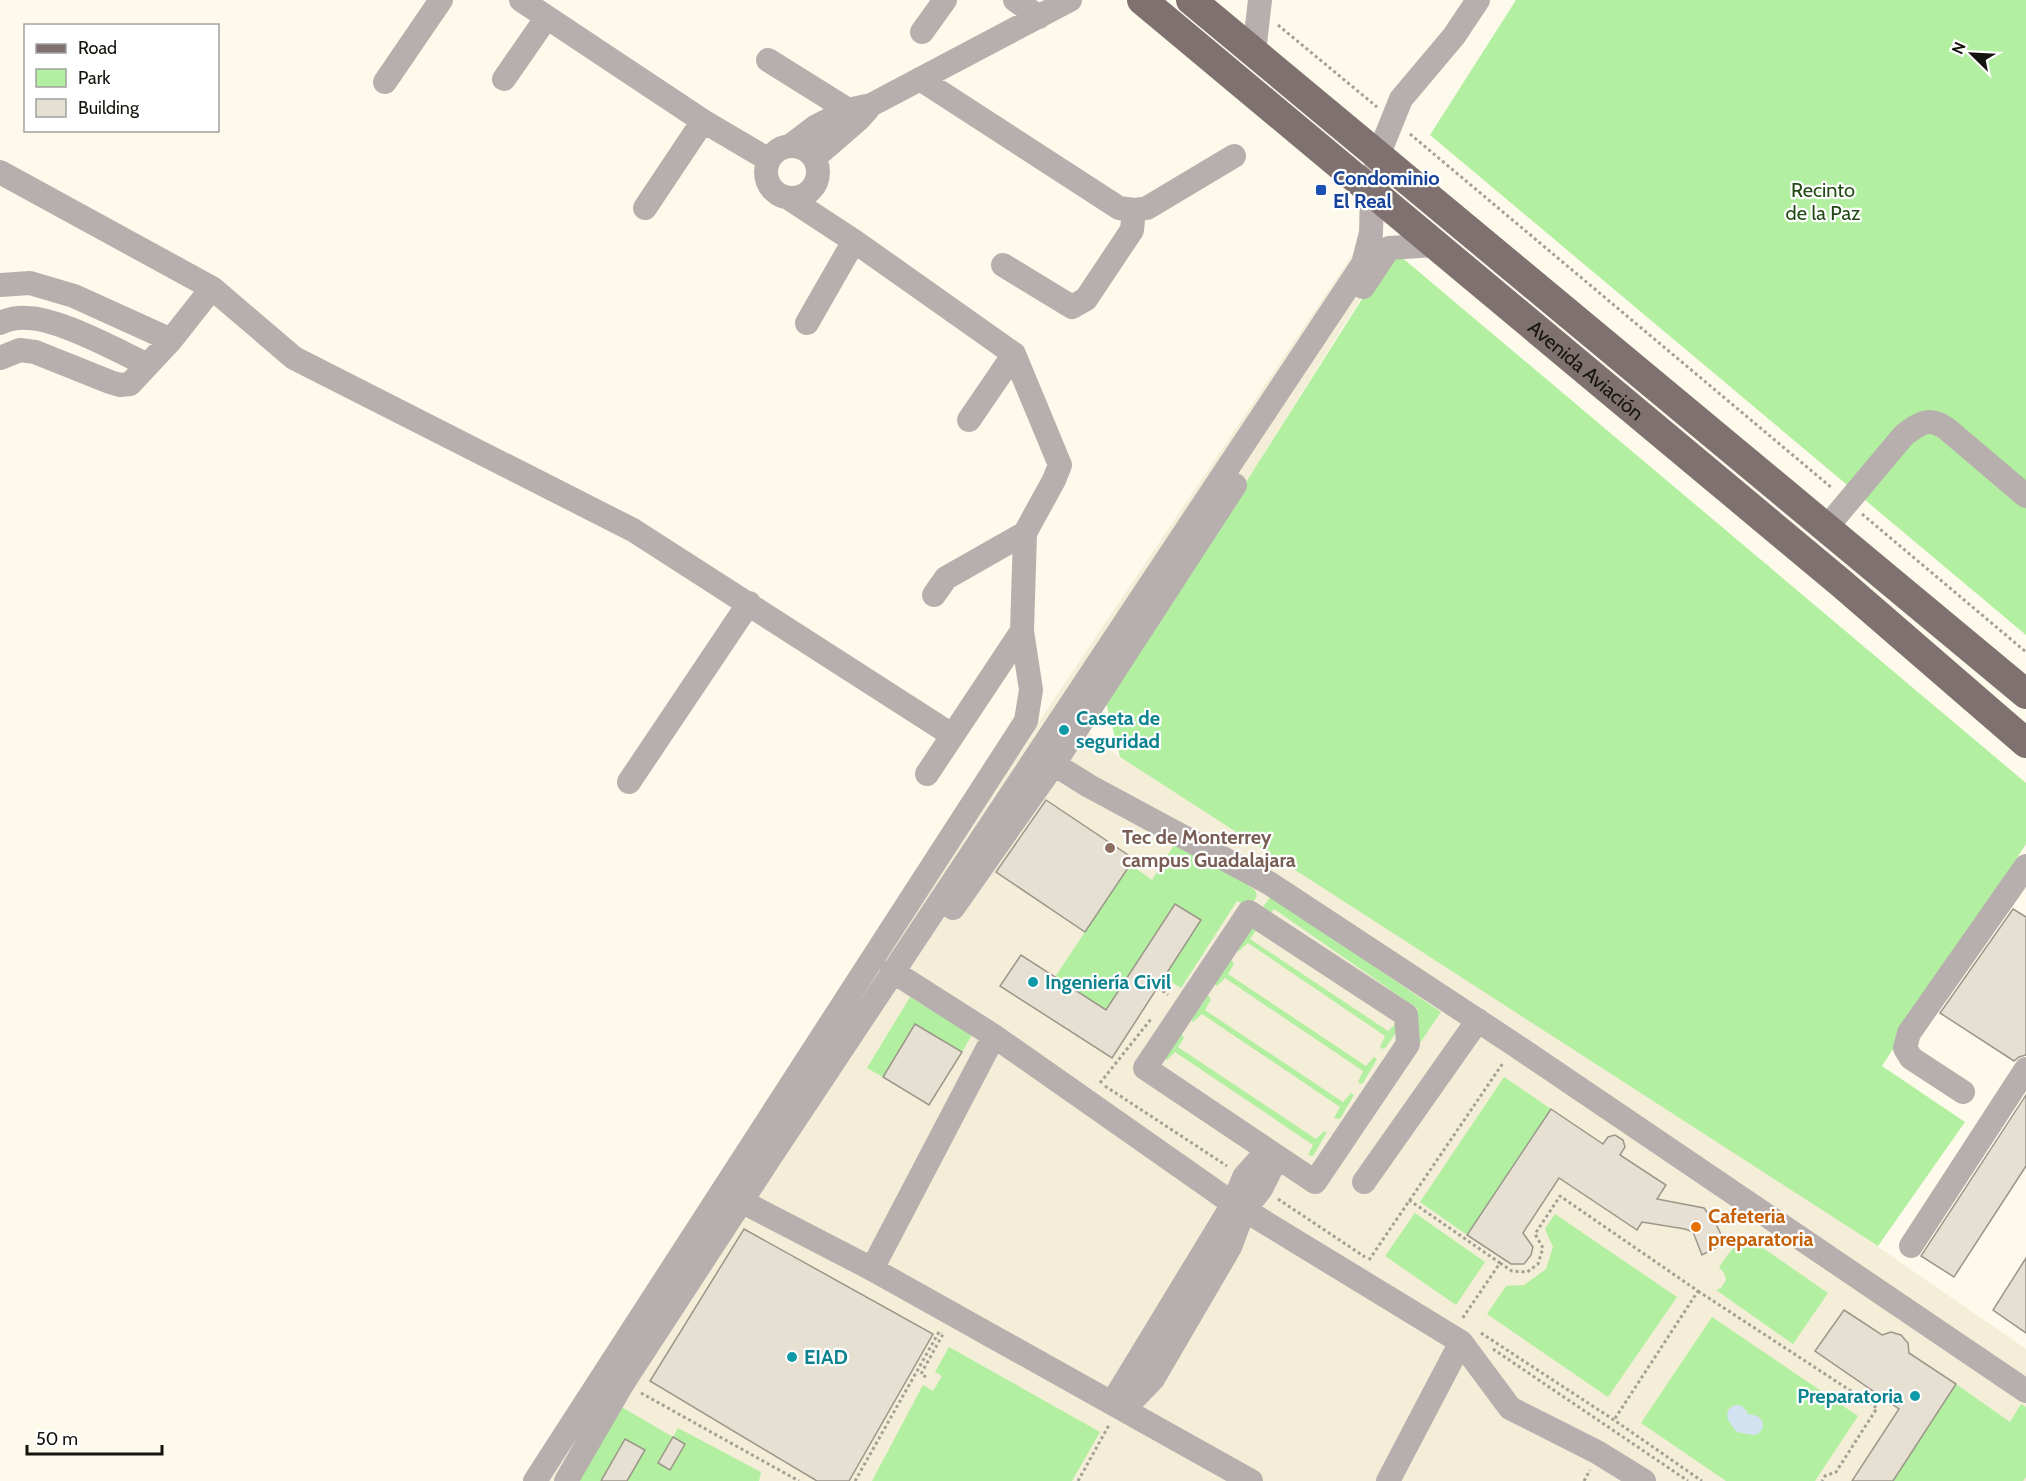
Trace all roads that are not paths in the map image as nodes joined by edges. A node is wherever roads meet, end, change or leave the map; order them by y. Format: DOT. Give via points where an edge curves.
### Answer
graph roads {
  1 [pos="441,0"];
  2 [pos="521,0"];
  3 [pos="945,0"];
  4 [pos="1015,0"];
  5 [pos="1070,0"];
  6 [pos="1142,0"];
  7 [pos="1191,0"];
  8 [pos="1260,0"];
  9 [pos="1478,0"];
  10 [pos="547,17"];
  11 [pos="1039,17"];
  12 [pos="922,32"];
  13 [pos="1254,52"];
  14 [pos="768,60"];
  15 [pos="504,79"];
  16 [pos="920,79"];
  17 [pos="385,82"];
  18 [pos="859,112"];
  19 [pos="703,121"];
  20 [pos="790,146"];
  21 [pos="1234,156"];
  22 [pos="1378,156"];
  23 [pos="814,158"];
  24 [pos="770,160"];
  25 [pos="0,172"];
  26 [pos="816,184"];
  27 [pos="1372,192"];
  28 [pos="790,199"];
  29 [pos="645,208"];
  30 [pos="1134,210"];
  31 [pos="824,221"];
  32 [pos="854,242"];
  33 [pos="1436,245"];
  34 [pos="1003,265"];
  35 [pos="0,285"];
  36 [pos="212,288"];
  37 [pos="0,323"];
  38 [pos="807,323"];
  39 [pos="171,340"];
  40 [pos="1014,354"];
  41 [pos="0,358"];
  42 [pos="148,365"];
  43 [pos="969,420"];
  44 [pos="2026,495"];
  45 [pos="1826,528"];
  46 [pos="1025,533"];
  47 [pos="1863,558"];
  48 [pos="1841,583"];
  49 [pos="934,595"];
  50 [pos="748,603"];
  51 [pos="1022,631"];
  52 [pos="2026,694"];
  53 [pos="952,735"];
  54 [pos="2026,743"];
  55 [pos="1045,758"];
  56 [pos="927,774"];
  57 [pos="629,782"];
  58 [pos="2026,866"];
  59 [pos="1269,883"];
  60 [pos="1249,912"];
  61 [pos="897,975"];
  62 [pos="1478,1020"];
  63 [pos="994,1036"];
  64 [pos="2026,1069"];
  65 [pos="1963,1092"];
  66 [pos="1272,1154"];
  67 [pos="1364,1182"];
  68 [pos="746,1203"];
  69 [pos="1239,1207"];
  70 [pos="1911,1246"];
  71 [pos="872,1269"];
  72 [pos="1461,1331"];
  73 [pos="1452,1377"];
  74 [pos="2026,1391"];
  75 [pos="1119,1406"];
  76 [pos="535,1481"];
  77 [pos="566,1481"];
  78 [pos="1251,1481"];
  79 [pos="1388,1481"];
  80 [pos="1397,1481"];
  81 [pos="1644,1481"];
  1 -- 17 [label="street"];
  2 -- 10 [label="street"];
  3 -- 12 [label="street"];
  4 -- 11 [label="street"];
  5 -- 11 [label="street"];
  6 -- 27 [label="main road, Avenida Aviación"];
  7 -- 13 [label="main road, Avenida Aviación"];
  8 -- 13 [label="street"];
  9 -- 22 [label="street" via="1454,36 1401,99"];
  10 -- 15 [label="street"];
  10 -- 19 [label="street"];
  11 -- 16 [label="street"];
  13 -- 22 [label="main road, Avenida Aviación"];
  14 -- 18 [label="street"];
  16 -- 18 [label="street"];
  16 -- 30 [label="street" via="1119,208"];
  18 -- 20 [label="street" via="815,128"];
  18 -- 23 [label="street"];
  19 -- 24 [label="street"];
  19 -- 29 [label="street"];
  20 -- 23 [label="street" via="804,149"];
  20 -- 24 [label="street" via="778,150"];
  21 -- 30 [label="street" via="1147,208"];
  22 -- 27 [label="street"];
  22 -- 45 [label="main road, Avenida Aviación"];
  23 -- 26 [label="street" via="819,171"];
  24 -- 28 [label="street" via="766,174 770,187"];
  25 -- 36 [label="street"];
  26 -- 28 [label="street" via="807,194"];
  26 -- 31 [label="street"];
  27 -- 33 [label="main road, Avenida Aviación"];
  27 -- 55 [label="street" via="1371,233 1363,264"];
  28 -- 31 [label="street"];
  30 -- 34 [label="street" via="1132,230 1086,299 1072,307"];
  31 -- 32 [label="street"];
  32 -- 38 [label="street"];
  32 -- 40 [label="street"];
  33 -- 48 [label="main road, Avenida Aviación"];
  33 -- 55 [label="street" via="1389,248"];
  35 -- 39 [label="street" via="30,283 74,296"];
  36 -- 39 [label="street"];
  36 -- 50 [label="street" via="294,358 633,530"];
  37 -- 42 [label="street" via="29,317 61,326"];
  39 -- 42 [label="street"];
  40 -- 43 [label="street"];
  40 -- 46 [label="street" via="1060,465"];
  41 -- 42 [label="street" via="20,350 35,352 120,385 130,384"];
  44 -- 45 [label="street" via="1947,429 1927,421 1904,435"];
  45 -- 47 [label="main road, Avenida Aviación"];
  46 -- 49 [label="street" via="946,578"];
  46 -- 51 [label="street"];
  47 -- 48 [label="main road"];
  47 -- 52 [label="main road, Avenida Aviación"];
  48 -- 54 [label="main road, Avenida Aviación"];
  50 -- 53 [label="street"];
  50 -- 57 [label="street"];
  51 -- 53 [label="street"];
  51 -- 76 [label="street" via="1031,690 1026,721"];
  53 -- 56 [label="street"];
  55 -- 59 [label="street" via="1089,786"];
  55 -- 61 [label="street"];
  58 -- 65 [label="street" via="1909,1033 1905,1048 1911,1058"];
  59 -- 60 [label="street"];
  59 -- 62 [label="street"];
  60 -- 66 [label="street" via="1145,1068"];
  60 -- 66 [label="street" via="1406,1015 1408,1044 1316,1182"];
  61 -- 63 [label="street"];
  61 -- 68 [label="street" via="821,1097"];
  62 -- 67 [label="street"];
  62 -- 74 [label="street"];
  63 -- 69 [label="street"];
  63 -- 71 [label="street"];
  64 -- 70 [label="street"];
  66 -- 69 [label="street" via="1261,1189"];
  68 -- 71 [label="street"];
  68 -- 77 [label="street" via="623,1383"];
  69 -- 72 [label="street"];
  69 -- 75 [label="street" via="1230,1247 1153,1379"];
  71 -- 75 [label="street"];
  72 -- 79 [label="street"];
  72 -- 81 [label="street" via="1510,1408"];
  73 -- 80 [label="street"];
  75 -- 78 [label="street"];
}
